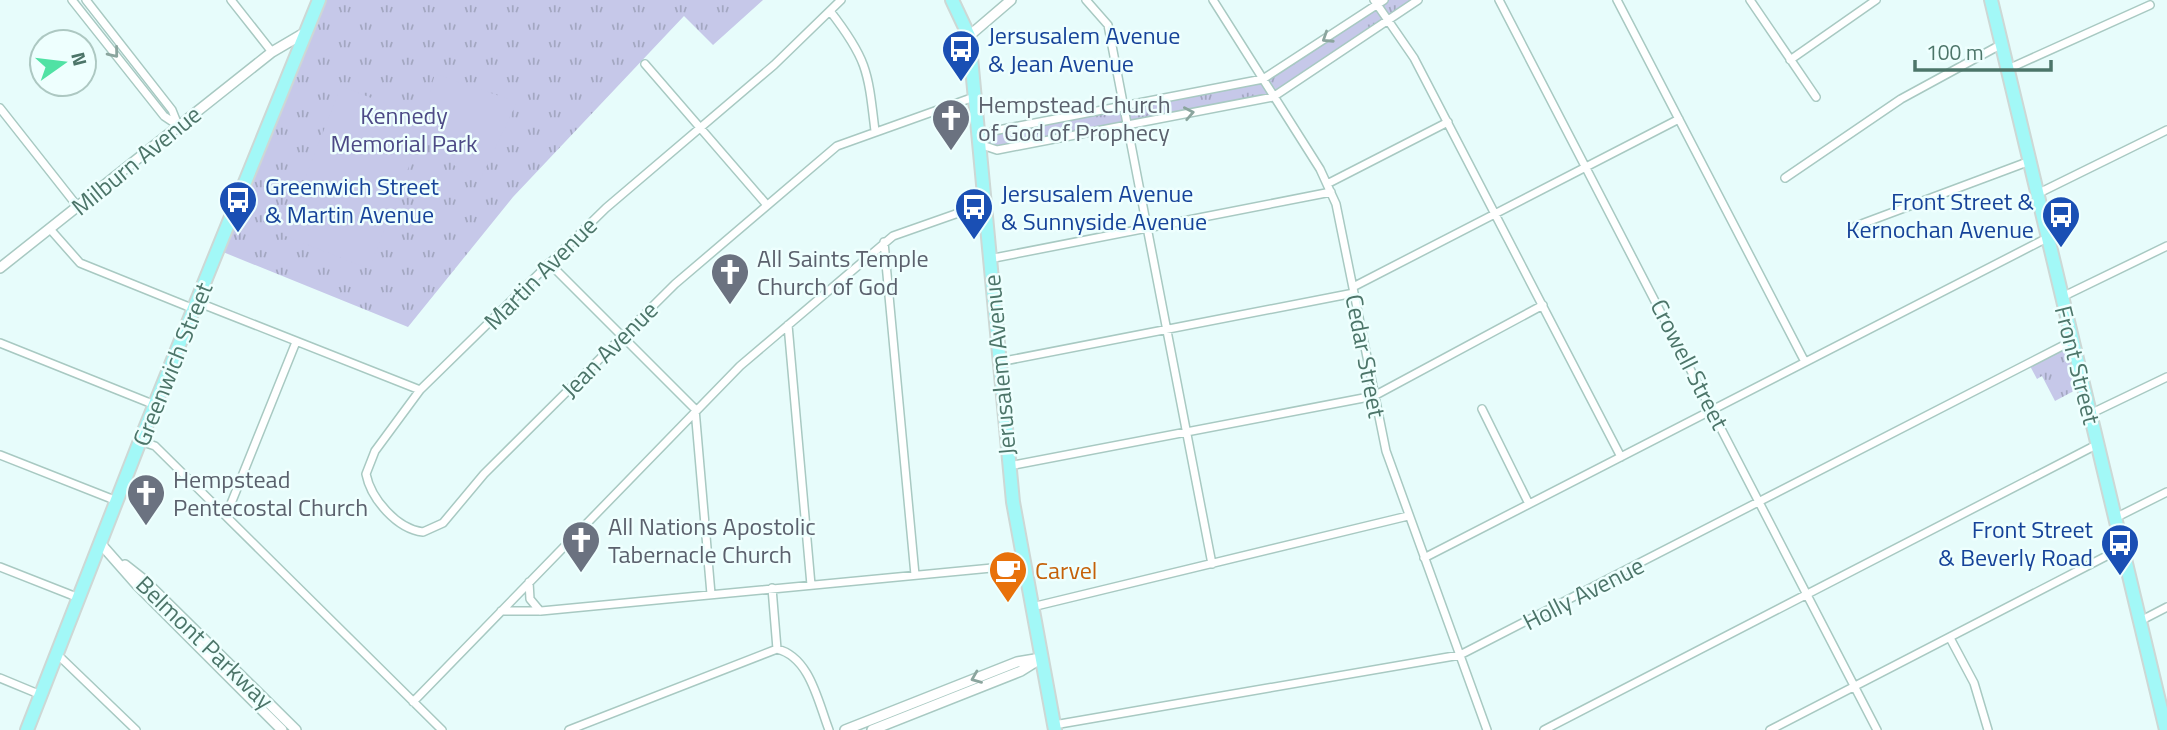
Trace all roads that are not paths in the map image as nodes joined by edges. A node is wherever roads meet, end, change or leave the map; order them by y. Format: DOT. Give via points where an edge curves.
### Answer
graph roads {
  1 [pos="72,0"];
  2 [pos="86,0"];
  3 [pos="231,0"];
  4 [pos="319,0"];
  5 [pos="841,0"];
  6 [pos="952,0"];
  7 [pos="1010,0"];
  8 [pos="1086,0"];
  9 [pos="1213,0"];
  10 [pos="1418,0"];
  11 [pos="1499,0"];
  12 [pos="1618,0"];
  13 [pos="1749,0"];
  14 [pos="1875,0"];
  15 [pos="1990,0"];
  16 [pos="1378,1"];
  17 [pos="2150,5"];
  18 [pos="830,11"];
  19 [pos="1388,20"];
  20 [pos="306,33"];
  21 [pos="969,36"];
  22 [pos="2002,43"];
  23 [pos="272,52"];
  24 [pos="1790,60"];
  25 [pos="645,64"];
  26 [pos="2008,69"];
  27 [pos="1263,79"];
  28 [pos="974,97"];
  29 [pos="1273,97"];
  30 [pos="1816,97"];
  31 [pos="1124,106"];
  32 [pos="0,108"];
  33 [pos="1679,119"];
  34 [pos="1448,122"];
  35 [pos="1128,125"];
  36 [pos="178,126"];
  37 [pos="700,127"];
  38 [pos="2167,130"];
  39 [pos="875,131"];
  40 [pos="978,144"];
  41 [pos="2030,161"];
  42 [pos="1587,166"];
  43 [pos="1786,178"];
  44 [pos="1327,184"];
  45 [pos="1331,192"];
  46 [pos="2037,194"];
  47 [pos="984,204"];
  48 [pos="767,205"];
  49 [pos="78,207"];
  50 [pos="1495,214"];
  51 [pos="1856,226"];
  52 [pos="50,229"];
  53 [pos="1148,229"];
  54 [pos="2047,238"];
  55 [pos="884,242"];
  56 [pos="2167,246"];
  57 [pos="989,259"];
  58 [pos="550,264"];
  59 [pos="0,268"];
  60 [pos="1353,290"];
  61 [pos="2062,297"];
  62 [pos="1543,305"];
  63 [pos="195,306"];
  64 [pos="788,324"];
  65 [pos="1168,330"];
  66 [pos="621,337"];
  67 [pos="2072,341"];
  68 [pos="296,342"];
  69 [pos="0,343"];
  70 [pos="999,362"];
  71 [pos="1805,362"];
  72 [pos="2167,377"];
  73 [pos="420,390"];
  74 [pos="1374,396"];
  75 [pos="155,405"];
  76 [pos="695,409"];
  77 [pos="1482,409"];
  78 [pos="1713,410"];
  79 [pos="2090,414"];
  80 [pos="1187,432"];
  81 [pos="140,441"];
  82 [pos="2098,444"];
  83 [pos="0,455"];
  84 [pos="1621,457"];
  85 [pos="1009,466"];
  86 [pos="2167,492"];
  87 [pos="117,501"];
  88 [pos="1761,502"];
  89 [pos="1529,504"];
  90 [pos="226,516"];
  91 [pos="1408,516"];
  92 [pos="2115,518"];
  93 [pos="100,543"];
  94 [pos="2122,548"];
  95 [pos="1424,558"];
  96 [pos="1212,564"];
  97 [pos="1024,565"];
  98 [pos="0,566"];
  99 [pos="915,575"];
  100 [pos="529,582"];
  101 [pos="811,585"];
  102 [pos="772,588"];
  103 [pos="711,594"];
  104 [pos="1808,594"];
  105 [pos="79,598"];
  106 [pos="1032,607"];
  107 [pos="2167,607"];
  108 [pos="501,611"];
  109 [pos="541,611"];
  110 [pos="2140,621"];
  111 [pos="1950,638"];
  112 [pos="777,649"];
  113 [pos="57,654"];
  114 [pos="1460,655"];
  115 [pos="1041,658"];
  116 [pos="0,678"];
  117 [pos="1855,686"];
  118 [pos="41,695"];
  119 [pos="939,698"];
  120 [pos="413,702"];
  121 [pos="281,725"];
  122 [pos="2166,725"];
  123 [pos="1055,728"];
  124 [pos="27,730"];
  125 [pos="135,730"];
  126 [pos="296,730"];
  127 [pos="442,730"];
  128 [pos="569,730"];
  129 [pos="829,730"];
  130 [pos="845,730"];
  131 [pos="872,730"];
  132 [pos="1487,730"];
  133 [pos="1544,730"];
  134 [pos="1770,730"];
  135 [pos="1877,730"];
  136 [pos="1988,730"];
  1 -- 36 [label="street, one-way" via="164,116"];
  2 -- 36 [label="street" via="172,110"];
  3 -- 23 [label="street"];
  4 -- 20 [label="main road, Greenwich Street"];
  5 -- 18 [label="street, Martin Avenue"];
  6 -- 21 [label="main road, Jerusalem Avenue"];
  7 -- 21 [label="street"];
  8 -- 31 [label="street" via="1108,25"];
  9 -- 27 [label="street, Cedar Street"];
  10 -- 19 [label="street"];
  11 -- 42 [label="street, Crowell Street"];
  12 -- 33 [label="street"];
  13 -- 24 [label="street"];
  14 -- 24 [label="street"];
  15 -- 22 [label="main road, Front Street"];
  16 -- 19 [label="street"];
  16 -- 27 [label="street, one-way"];
  17 -- 26 [label="street"];
  18 -- 37 [label="street, Martin Avenue"];
  18 -- 39 [label="street" via="867,69"];
  19 -- 29 [label="street"];
  19 -- 34 [label="street"];
  20 -- 23 [label="street, Milburn Avenue"];
  20 -- 63 [label="main road, Greenwich Street"];
  21 -- 28 [label="main road, Jerusalem Avenue"];
  22 -- 26 [label="main road, Front Street"];
  22 -- 43 [label="street" via="1901,99"];
  23 -- 36 [label="street, Milburn Avenue"];
  24 -- 30 [label="street"];
  25 -- 37 [label="street"];
  26 -- 41 [label="main road, Front Street"];
  27 -- 29 [label="street, Cedar Street"];
  27 -- 31 [label="street"];
  28 -- 39 [label="street, Jean Avenue"];
  28 -- 40 [label="main road, Jerusalem Avenue"];
  35 -- 29 [label="street, one-way"];
  29 -- 44 [label="street, Cedar Street"];
  31 -- 35 [label="street"];
  31 -- 40 [label="street" via="993,131"];
  32 -- 49 [label="street"];
  33 -- 42 [label="street"];
  33 -- 71 [label="street"];
  34 -- 44 [label="street"];
  34 -- 50 [label="street"];
  35 -- 40 [label="street" via="997,150"];
  35 -- 53 [label="street"];
  36 -- 49 [label="street, Milburn Avenue"];
  37 -- 48 [label="street"];
  37 -- 58 [label="street, Martin Avenue" via="606,208"];
  38 -- 46 [label="street"];
  39 -- 48 [label="street, Jean Avenue" via="837,146"];
  40 -- 47 [label="main road, Jerusalem Avenue"];
  41 -- 46 [label="main road, Front Street"];
  41 -- 51 [label="street"];
  42 -- 50 [label="street"];
  42 -- 78 [label="street, Crowell Street"];
  44 -- 45 [label="street, Cedar Street"];
  45 -- 53 [label="street"];
  45 -- 60 [label="street, Cedar Street"];
  46 -- 54 [label="main road, Front Street"];
  47 -- 55 [label="street"];
  47 -- 57 [label="main road, Jerusalem Avenue"];
  48 -- 66 [label="street, Jean Avenue"];
  49 -- 52 [label="street, Milburn Avenue"];
  50 -- 60 [label="street"];
  50 -- 62 [label="street"];
  52 -- 59 [label="street, Milburn Avenue"];
  52 -- 63 [label="street" via="80,263"];
  53 -- 57 [label="street"];
  53 -- 65 [label="street"];
  54 -- 61 [label="main road, Front Street"];
  54 -- 71 [label="street"];
  55 -- 64 [label="street"];
  55 -- 99 [label="street"];
  56 -- 61 [label="street"];
  57 -- 70 [label="main road, Jerusalem Avenue"];
  58 -- 66 [label="street"];
  58 -- 73 [label="street, Martin Avenue"];
  60 -- 65 [label="street"];
  60 -- 74 [label="street, Cedar Street"];
  61 -- 67 [label="main road, Front Street"];
  62 -- 74 [label="street"];
  62 -- 84 [label="street"];
  63 -- 68 [label="street"];
  63 -- 75 [label="main road, Greenwich Street"];
  64 -- 76 [label="street"];
  64 -- 101 [label="street"];
  65 -- 70 [label="street"];
  65 -- 80 [label="street"];
  66 -- 73 [label="street, Jean Avenue" via="484,474 443,523 423,532 400,524 373,494 366,474 375,451"];
  66 -- 76 [label="street"];
  67 -- 79 [label="main road, Front Street"];
  67 -- 88 [label="street, Holly Avenue"];
  68 -- 73 [label="street"];
  68 -- 90 [label="street"];
  69 -- 75 [label="street"];
  70 -- 85 [label="main road, Jerusalem Avenue"];
  71 -- 78 [label="street"];
  72 -- 79 [label="street"];
  74 -- 80 [label="street"];
  74 -- 91 [label="street, Cedar Street"];
  75 -- 81 [label="main road, Greenwich Street"];
  76 -- 100 [label="street"];
  76 -- 103 [label="street"];
  77 -- 89 [label="street"];
  78 -- 84 [label="street"];
  78 -- 88 [label="street, Crowell Street"];
  79 -- 82 [label="main road, Front Street"];
  80 -- 85 [label="street"];
  80 -- 96 [label="street"];
  81 -- 87 [label="main road, Greenwich Street"];
  81 -- 90 [label="street" via="155,446"];
  82 -- 92 [label="main road, Front Street"];
  82 -- 104 [label="street"];
  83 -- 87 [label="street"];
  84 -- 89 [label="street"];
  85 -- 97 [label="main road, Jerusalem Avenue"];
  86 -- 92 [label="street"];
  87 -- 93 [label="main road, Greenwich Street"];
  88 -- 104 [label="street, Crowell Street"];
  88 -- 114 [label="street, Holly Avenue"];
  89 -- 95 [label="street"];
  90 -- 120 [label="street"];
  91 -- 95 [label="street, Cedar Street"];
  91 -- 96 [label="street"];
  92 -- 94 [label="main road, Front Street"];
  93 -- 105 [label="main road, Greenwich Street"];
  93 -- 121 [label="street, Belmont Parkway" via="144,580"];
  94 -- 110 [label="main road, Front Street"];
  94 -- 111 [label="street"];
  95 -- 114 [label="street, Cedar Street"];
  96 -- 106 [label="street"];
  97 -- 99 [label="street"];
  97 -- 106 [label="main road, Jerusalem Avenue"];
  98 -- 105 [label="street"];
  99 -- 101 [label="street"];
  100 -- 108 [label="street"];
  100 -- 109 [label="street" via="530,599"];
  101 -- 102 [label="street"];
  102 -- 103 [label="street"];
  102 -- 112 [label="street"];
  103 -- 109 [label="street"];
  104 -- 117 [label="street, Crowell Street"];
  104 -- 133 [label="street"];
  105 -- 113 [label="main road, Greenwich Street"];
  106 -- 115 [label="main road, Jerusalem Avenue"];
  107 -- 110 [label="street"];
  108 -- 109 [label="street"];
  108 -- 120 [label="street"];
  110 -- 122 [label="main road, Front Street"];
  111 -- 117 [label="street"];
  111 -- 136 [label="street" via="1974,683"];
  112 -- 128 [label="street"];
  112 -- 129 [label="street" via="793,655 804,669"];
  113 -- 118 [label="main road, Greenwich Street"];
  113 -- 125 [label="street"];
  114 -- 123 [label="street, Holly Avenue"];
  114 -- 132 [label="street, Cedar Street"];
  115 -- 119 [label="street" via="1017,662"];
  115 -- 123 [label="main road, Jerusalem Avenue"];
  116 -- 118 [label="street"];
  117 -- 134 [label="street"];
  117 -- 135 [label="street, Crowell Street"];
  118 -- 124 [label="main road, Greenwich Street"];
  119 -- 130 [label="street"];
  119 -- 131 [label="street"];
  120 -- 127 [label="street"];
  121 -- 126 [label="street, Belmont Parkway"];
}
